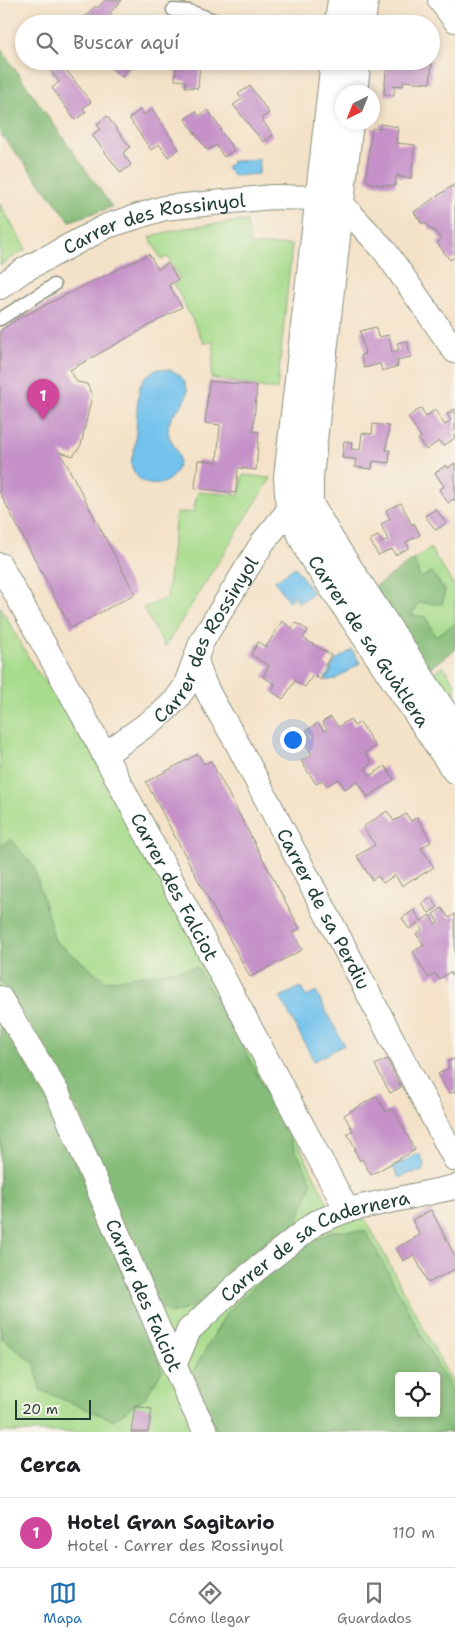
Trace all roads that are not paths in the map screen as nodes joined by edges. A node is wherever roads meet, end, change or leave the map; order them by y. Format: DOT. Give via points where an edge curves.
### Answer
graph roads {
  1 [pos="342,0"];
  2 [pos="364,0"];
  3 [pos="440,0"];
  4 [pos="173,10"];
  5 [pos="200,15"];
  6 [pos="340,15"];
  7 [pos="362,15"];
  8 [pos="455,20"];
  9 [pos="335,70"];
  10 [pos="356,70"];
  11 [pos="354,85"];
  12 [pos="348,130"];
  13 [pos="330,200"];
  14 [pos="54,285"];
  15 [pos="0,287"];
  16 [pos="0,319"];
  17 [pos="455,351"];
  18 [pos="299,507"];
  19 [pos="0,565"];
  20 [pos="196,658"];
  21 [pos="455,731"];
  22 [pos="104,755"];
  23 [pos="455,769"];
  24 [pos="0,998"];
  25 [pos="455,1159"];
  26 [pos="455,1187"];
  27 [pos="347,1210"];
  28 [pos="158,1328"];
  29 [pos="189,1330"];
  30 [pos="174,1366"];
  31 [pos="206,1432"];
  1 -- 6 [label="street"];
  2 -- 7 [label="street"];
  3 -- 8 [label="street"];
  4 -- 5 [label="lane"];
  9 -- 13 [label="street"];
  10 -- 11 [label="street"];
  12 -- 13 [label="street"];
  13 -- 15 [label="street, Carrer des Rossinyol" via="272,196 164,208 107,226 22,271"];
  13 -- 17 [label="street" via="386,251"];
  13 -- 18 [label="street, Carrer de sa Guàtlera" via="308,476"];
  13 -- 18 [label="street" via="288,477"];
  14 -- 16 [label="lane"];
  18 -- 20 [label="street, Carrer des Rossinyol" via="263,542 202,641"];
  18 -- 21 [label="street, Carrer de sa Guàtlera" via="331,542"];
  18 -- 23 [label="street, Carrer de sa Guàtlera" via="312,554"];
  19 -- 22 [label="street, Carrer des Falciot"];
  20 -- 22 [label="street, Carrer des Rossinyol" via="175,701"];
  20 -- 25 [label="street, Carrer de sa Perdiu" via="207,691"];
  22 -- 27 [label="street, Carrer des Falciot"];
  24 -- 28 [label="street, Carrer des Falciot" via="58,1094"];
  26 -- 27 [label="street, Carrer de sa Cadernera"];
  27 -- 29 [label="street, Carrer de sa Cadernera" via="315,1223 238,1284"];
  28 -- 29 [label="street"];
  28 -- 30 [label="street, Carrer des Falciot"];
  29 -- 30 [label="street, Carrer de sa Cadernera"];
  30 -- 31 [label="street, Carrer des Falciot"];
}
